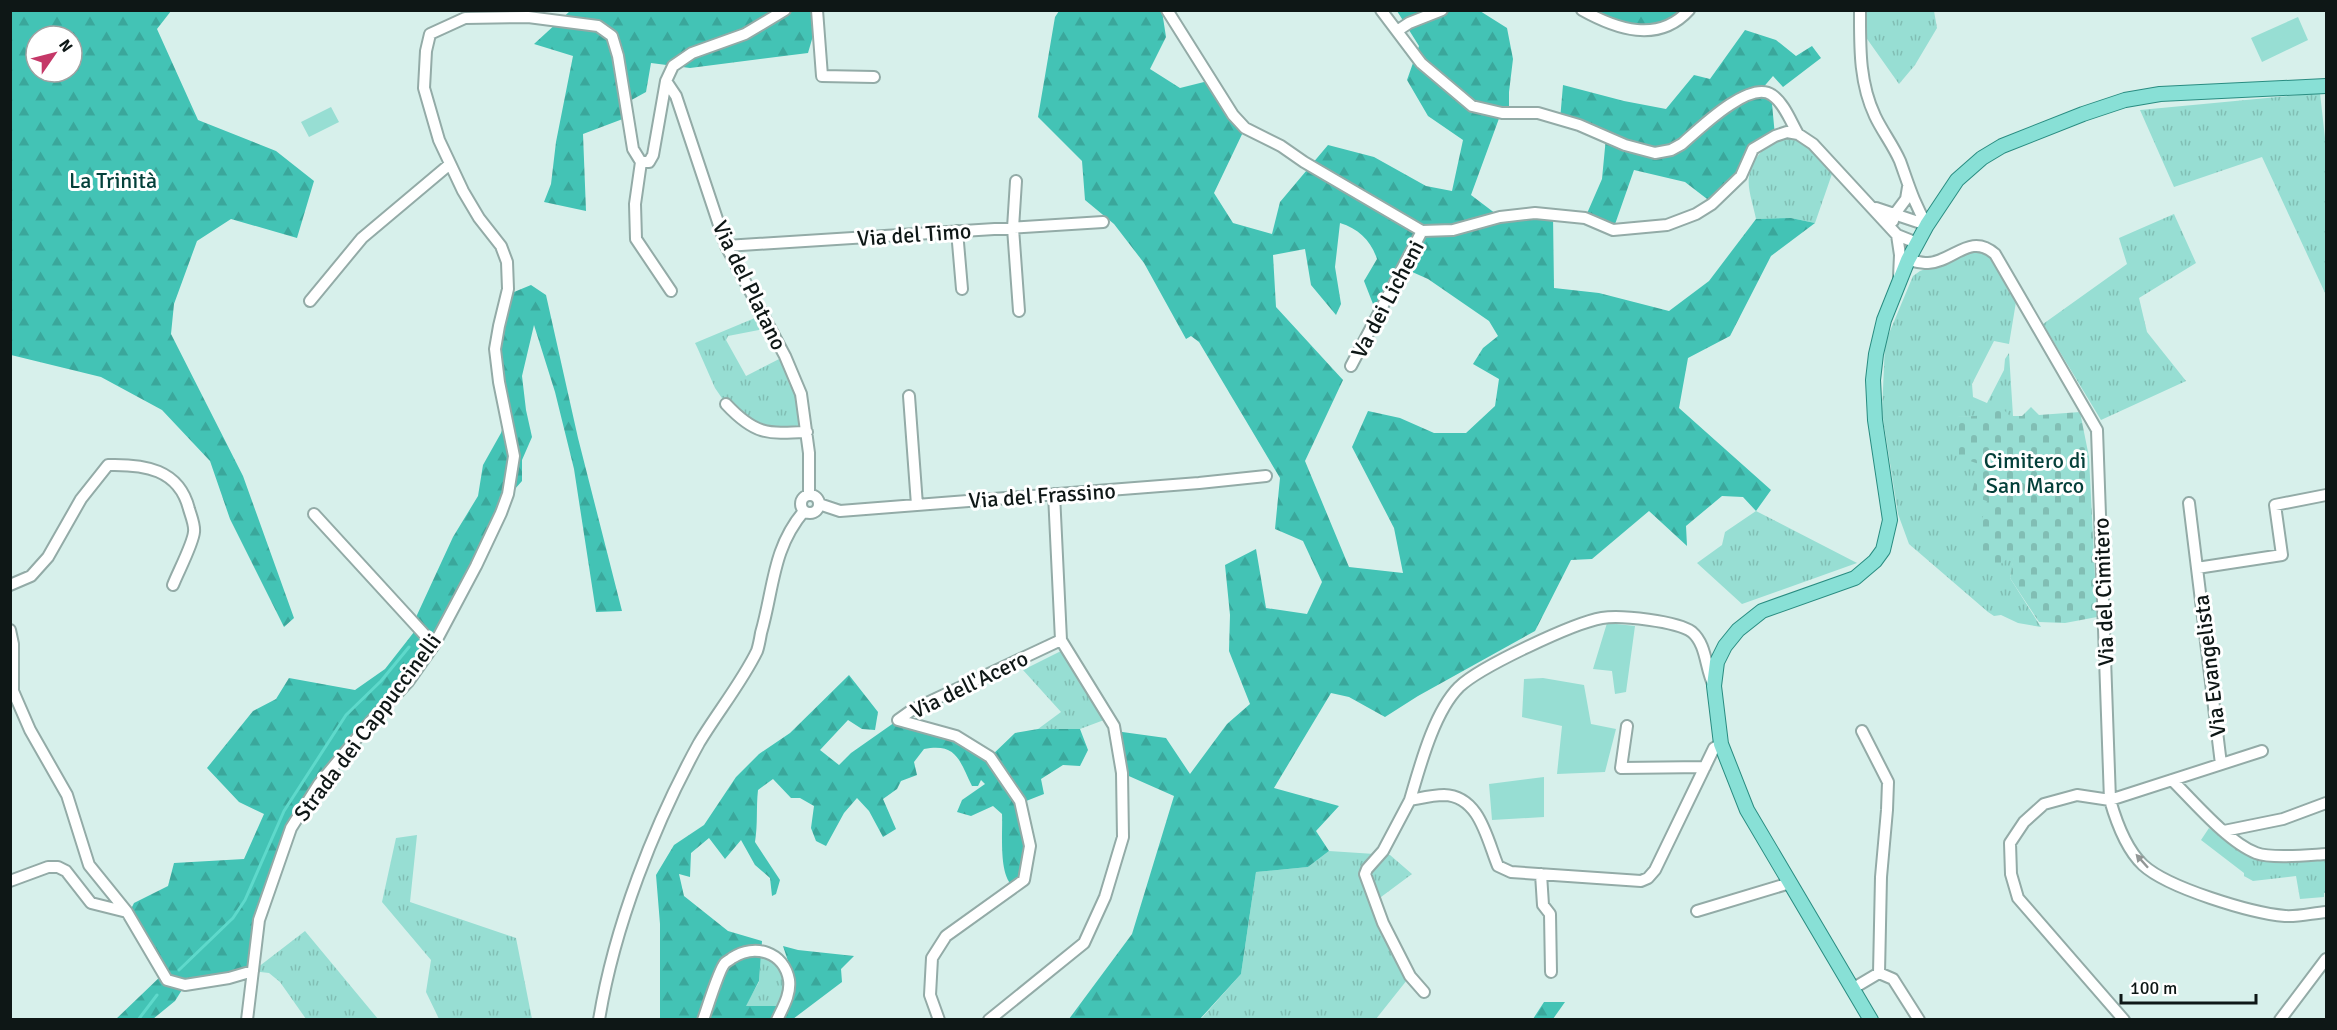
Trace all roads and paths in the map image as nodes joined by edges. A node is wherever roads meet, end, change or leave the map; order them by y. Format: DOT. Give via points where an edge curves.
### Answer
graph roads {
  1 [pos="785,10"];
  2 [pos="817,10"];
  3 [pos="1167,10"];
  4 [pos="1381,10"];
  5 [pos="1442,10"];
  6 [pos="1582,10"];
  7 [pos="1689,10"];
  8 [pos="1860,10"];
  9 [pos="1397,31"];
  10 [pos="874,77"];
  11 [pos="666,81"];
  12 [pos="2326,86"];
  13 [pos="1798,134"];
  14 [pos="641,162"];
  15 [pos="450,164"];
  16 [pos="1016,181"];
  17 [pos="1908,187"];
  18 [pos="1873,207"];
  19 [pos="1894,215"];
  20 [pos="1103,222"];
  21 [pos="1927,225"];
  22 [pos="1013,228"];
  23 [pos="957,231"];
  24 [pos="1422,231"];
  25 [pos="1895,233"];
  26 [pos="1917,243"];
  27 [pos="726,246"];
  28 [pos="1908,260"];
  29 [pos="1899,279"];
  30 [pos="962,289"];
  31 [pos="671,291"];
  32 [pos="310,301"];
  33 [pos="1019,311"];
  34 [pos="1352,366"];
  35 [pos="909,396"];
  36 [pos="726,404"];
  37 [pos="807,432"];
  38 [pos="1266,476"];
  39 [pos="809,495"];
  40 [pos="1054,495"];
  41 [pos="2326,495"];
  42 [pos="2189,502"];
  43 [pos="819,504"];
  44 [pos="917,505"];
  45 [pos="804,511"];
  46 [pos="314,514"];
  47 [pos="2197,568"];
  48 [pos="10,585"];
  49 [pos="173,585"];
  50 [pos="10,630"];
  51 [pos="1061,640"];
  52 [pos="434,645"];
  53 [pos="1714,686"];
  54 [pos="1627,726"];
  55 [pos="1862,731"];
  56 [pos="1721,744"];
  57 [pos="2262,751"];
  58 [pos="2220,764"];
  59 [pos="1705,767"];
  60 [pos="2172,780"];
  61 [pos="1410,800"];
  62 [pos="2110,800"];
  63 [pos="2326,803"];
  64 [pos="2224,831"];
  65 [pos="2326,854"];
  66 [pos="1541,874"];
  67 [pos="10,881"];
  68 [pos="1790,883"];
  69 [pos="1697,911"];
  70 [pos="127,912"];
  71 [pos="2326,912"];
  72 [pos="2326,959"];
  73 [pos="253,970"];
  74 [pos="1551,972"];
  75 [pos="1879,973"];
  76 [pos="1852,989"];
  77 [pos="1424,992"];
  78 [pos="247,1020"];
  79 [pos="599,1020"];
  80 [pos="703,1020"];
  81 [pos="777,1020"];
  82 [pos="939,1020"];
  83 [pos="989,1020"];
  84 [pos="1870,1020"];
  85 [pos="1918,1020"];
  86 [pos="2124,1020"];
  87 [pos="2280,1020"];
  1 -- 11 [label="street" via="745,34 692,53 673,66"];
  2 -- 10 [label="street" via="822,76"];
  3 -- 24 [label="street" via="1245,128"];
  4 -- 9 [label="street"];
  5 -- 9 [label="street"];
  6 -- 7 [label="street" via="1604,22 1645,32 1666,27"];
  8 -- 17 [label="street" via="1861,67 1866,92 1899,159"];
  9 -- 13 [label="street" via="1421,63 1472,106 1502,113 1538,113 1655,153 1682,144 1743,96 1760,90 1779,100"];
  11 -- 14 [label="street" via="653,155 649,162"];
  11 -- 27 [label="street, Via del Platano" via="676,96"];
  12 -- 21 [label="main road" via="2160,94 2083,114 2002,146 1982,158 1957,180"];
  13 -- 18 [label="street" via="1814,144"];
  13 -- 24 [label="street" via="1786,132 1753,149 1741,176 1712,204 1667,225 1613,230 1585,219 1535,213 1500,217 1453,230"];
  14 -- 15 [label="street, Strada dei Cappuccinelli" via="633,149 612,36 598,26 528,17 465,18 430,34 424,88"];
  14 -- 31 [label="street" via="635,204 636,239"];
  15 -- 32 [label="street" via="362,238"];
  15 -- 52 [label="street, Strada dei Cappuccinelli" via="507,262 508,290 495,349 514,456 501,513"];
  16 -- 22 [label="street"];
  17 -- 19 [label="street" via="1906,199"];
  17 -- 21 [label="street"];
  18 -- 19 [label="street"];
  18 -- 25 [label="street"];
  19 -- 21 [label="street"];
  19 -- 25 [label="street"];
  20 -- 22 [label="street, Via del Timo"];
  21 -- 26 [label="main road"];
  22 -- 23 [label="street, Via del Timo"];
  22 -- 33 [label="street"];
  23 -- 27 [label="street, Via del Timo"];
  23 -- 30 [label="street"];
  24 -- 34 [label="street, Va dei Licheni"];
  25 -- 26 [label="street"];
  25 -- 29 [label="street" via="1900,255"];
  26 -- 28 [label="main road"];
  27 -- 37 [label="street, Via del Platano" via="795,376"];
  28 -- 29 [label="main road"];
  28 -- 62 [label="street, Via del Cimitero" via="1928,263 1978,245 1995,254 2097,430"];
  29 -- 53 [label="main road" via="1875,354 1873,380 1890,520 1883,550 1855,578 1762,611 1738,630 1717,662"];
  35 -- 44 [label="street"];
  36 -- 37 [label="street" via="739,419 759,431"];
  37 -- 39 [label="street, Via del Platano"];
  38 -- 40 [label="street, Via del Frassino"];
  39 -- 43 [label="street"];
  39 -- 45 [label="street" via="802,500"];
  40 -- 44 [label="street, Via del Frassino"];
  40 -- 51 [label="street"];
  41 -- 47 [label="street, Via Evangelista" via="2275,505 2282,555"];
  42 -- 47 [label="street, Via Evangelista"];
  43 -- 44 [label="street, Via del Frassino" via="840,511"];
  43 -- 45 [label="street" via="812,513"];
  45 -- 79 [label="street" via="779,550 758,649 684,771 640,873 613,956"];
  46 -- 52 [label="street"];
  47 -- 58 [label="street, Via Evangelista"];
  48 -- 49 [label="street" via="31,576 48,557 81,499 108,465 131,464 176,481 188,504 194,533"];
  50 -- 70 [label="street" via="13,691 67,795 89,865"];
  51 -- 82 [label="street, Via dell'Acero" via="898,720 956,736 990,757 1020,801 1030,846 1024,880 946,936 932,958 930,995"];
  51 -- 83 [label="street" via="1114,726 1122,773 1123,837 1105,897 1084,943"];
  52 -- 73 [label="street, Strada dei Cappuccinelli" via="408,682 319,784 291,828 259,920"];
  53 -- 56 [label="main road"];
  53 -- 61 [label="street" via="1701,642 1690,631 1677,625 1614,617 1581,624 1527,648 1459,687 1426,747"];
  54 -- 59 [label="street" via="1621,768"];
  55 -- 75 [label="street" via="1888,782"];
  56 -- 59 [label="street" via="1714,748"];
  56 -- 68 [label="main road" via="1748,810"];
  57 -- 58 [label="street, Via Evangelista"];
  58 -- 60 [label="street, Via Evangelista"];
  59 -- 66 [label="street" via="1648,878 1641,881"];
  60 -- 62 [label="street, Via Evangelista"];
  60 -- 64 [label="street"];
  61 -- 66 [label="street" via="1444,795 1465,801 1480,820 1498,867"];
  61 -- 77 [label="street" via="1383,851 1365,874 1383,923 1410,976"];
  71 -- 62 [label="street, Via del Cimitero, one-way" via="2287,916 2213,899 2143,865 2123,835"];
  62 -- 86 [label="street" via="2077,795 2044,804 2024,822 2010,843 2011,874 2018,898"];
  63 -- 64 [label="street" via="2283,819"];
  64 -- 65 [label="street" via="2257,854"];
  66 -- 74 [label="street" via="1543,905 1550,914"];
  67 -- 70 [label="street" via="58,867 66,871 91,903"];
  68 -- 69 [label="street"];
  68 -- 76 [label="main road"];
  70 -- 73 [label="street" via="167,980 185,985"];
  72 -- 87 [label="street"];
  73 -- 78 [label="street, Strada dei Cappuccinelli"];
  75 -- 76 [label="street"];
  75 -- 85 [label="street" via="1893,979"];
  76 -- 84 [label="main road"];
  80 -- 81 [label="street" via="725,963 742,952 761,950 776,956 784,965 789,982 788,998"];
}
